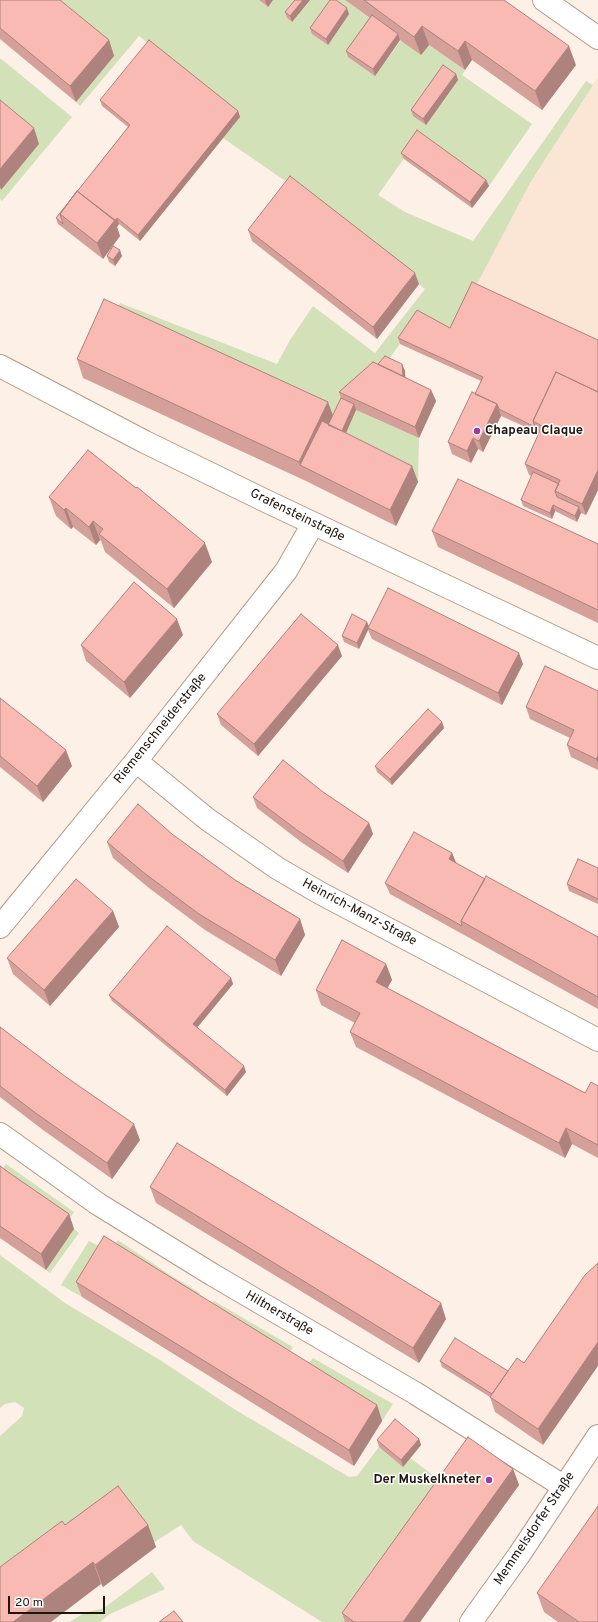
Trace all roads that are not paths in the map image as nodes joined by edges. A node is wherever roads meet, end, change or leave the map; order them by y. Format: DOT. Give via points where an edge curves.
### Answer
graph roads {
  1 [pos="544,0"];
  2 [pos="598,38"];
  3 [pos="0,366"];
  4 [pos="312,524"];
  5 [pos="598,658"];
  6 [pos="136,761"];
  7 [pos="0,927"];
  8 [pos="598,1040"];
  9 [pos="0,1134"];
  10 [pos="598,1436"];
  11 [pos="564,1486"];
  12 [pos="471,1622"];
  1 -- 2 [label="street"];
  3 -- 4 [label="street, Grafensteinstraße" via="139,439"];
  4 -- 5 [label="street, Grafensteinstraße"];
  4 -- 6 [label="street, Riemenschneiderstraße" via="286,571"];
  6 -- 7 [label="street, Riemenschneiderstraße"];
  6 -- 8 [label="street, Heinrich-Manz-Straße" via="207,819 277,868 320,894"];
  9 -- 11 [label="street, Hiltnerstraße" via="104,1209 213,1276 415,1393"];
  10 -- 11 [label="street, Memmelsdorfer Straße"];
  11 -- 12 [label="street, Memmelsdorfer Straße"];
}
